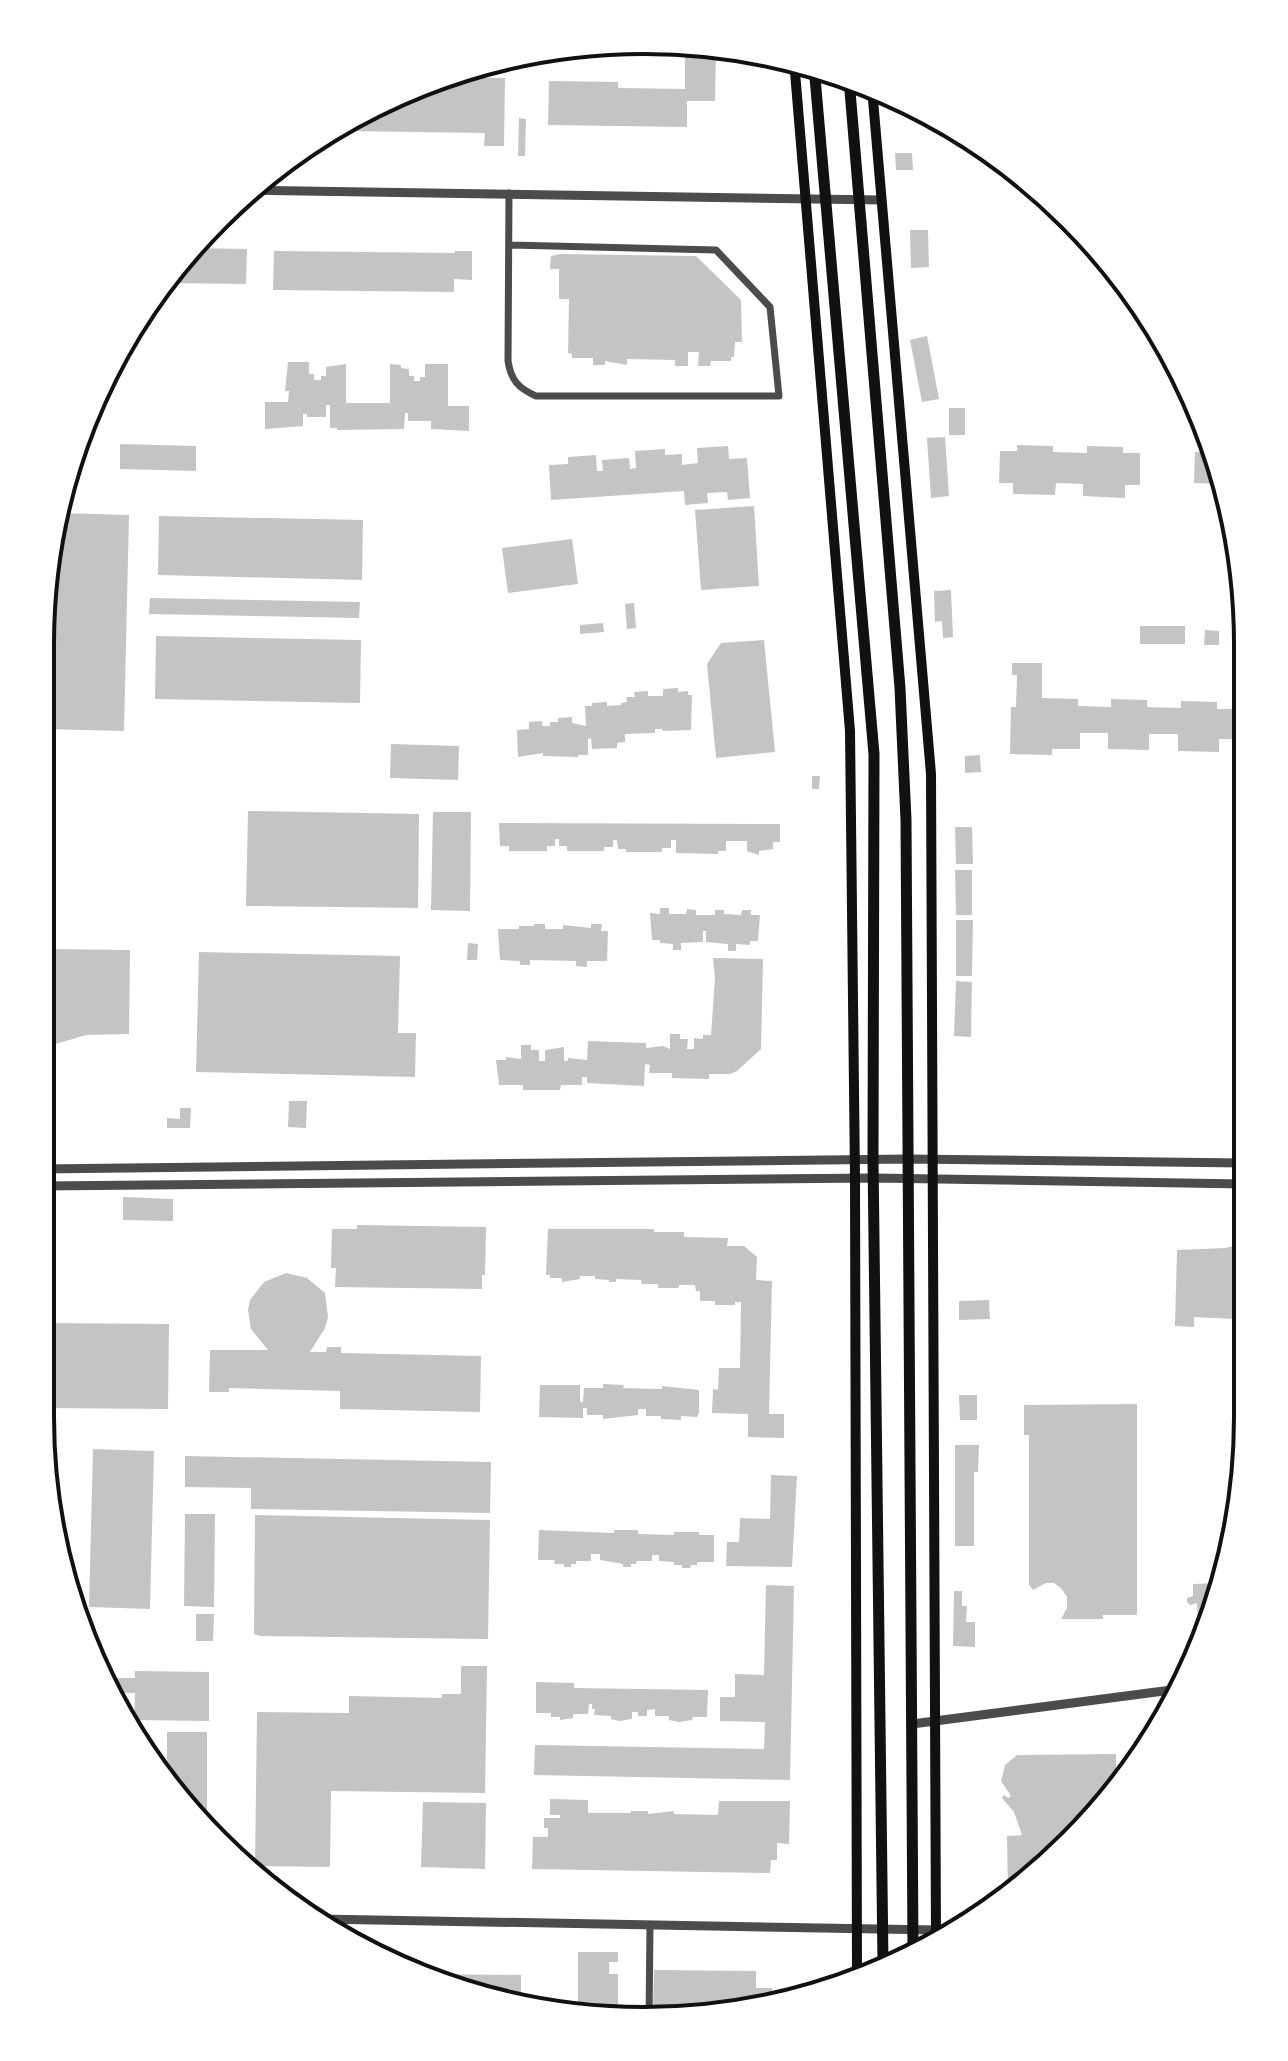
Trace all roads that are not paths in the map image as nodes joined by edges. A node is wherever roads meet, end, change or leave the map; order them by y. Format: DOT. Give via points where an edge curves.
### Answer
graph roads {
  1 [pos="795,74"];
  2 [pos="815,79"];
  3 [pos="850,91"];
  4 [pos="873,100"];
  5 [pos="267,190"];
  6 [pos="509,193"];
  7 [pos="806,199"];
  8 [pos="825,200"];
  9 [pos="859,200"];
  10 [pos="881,200"];
  11 [pos="510,245"];
  12 [pos="855,1159"];
  13 [pos="873,1159"];
  14 [pos="909,1159"];
  15 [pos="934,1159"];
  16 [pos="1234,1163"];
  17 [pos="54,1169"];
  18 [pos="855,1178"];
  19 [pos="874,1178"];
  20 [pos="909,1179"];
  21 [pos="934,1179"];
  22 [pos="1234,1184"];
  23 [pos="54,1186"];
  24 [pos="1166,1691"];
  25 [pos="935,1721"];
  26 [pos="912,1724"];
  27 [pos="335,1919"];
  28 [pos="650,1925"];
  29 [pos="857,1929"];
  30 [pos="883,1929"];
  31 [pos="913,1930"];
  32 [pos="936,1930"];
  33 [pos="929,1933"];
  34 [pos="913,1942"];
  35 [pos="883,1956"];
  36 [pos="857,1967"];
  37 [pos="649,2007"];
  1 -- 7 [label="main road"];
  2 -- 8 [label="main road"];
  3 -- 9 [label="main road"];
  4 -- 10 [label="main road"];
  5 -- 6 [label="street"];
  6 -- 7 [label="street"];
  6 -- 11 [label="street"];
  7 -- 8 [label="street"];
  7 -- 12 [label="main road" via="850,731"];
  8 -- 9 [label="street"];
  8 -- 13 [label="main road" via="874,754"];
  9 -- 10 [label="street"];
  9 -- 14 [label="main road" via="900,688"];
  10 -- 15 [label="main road" via="931,774"];
  11 -- 11 [label="street" via="508,361 521,389 536,396 779,396 770,307 716,250"];
  12 -- 13 [label="street"];
  12 -- 17 [label="street"];
  12 -- 18 [label="main road"];
  13 -- 14 [label="street"];
  13 -- 19 [label="main road"];
  14 -- 15 [label="street"];
  14 -- 20 [label="main road"];
  15 -- 16 [label="street"];
  15 -- 21 [label="main road"];
  18 -- 19 [label="street"];
  18 -- 23 [label="street"];
  18 -- 29 [label="main road"];
  19 -- 20 [label="street"];
  19 -- 30 [label="main road"];
  20 -- 21 [label="street"];
  20 -- 26 [label="main road"];
  21 -- 22 [label="street"];
  21 -- 25 [label="main road"];
  24 -- 25 [label="street"];
  25 -- 26 [label="street"];
  25 -- 32 [label="main road"];
  26 -- 31 [label="main road"];
  27 -- 28 [label="street"];
  28 -- 29 [label="street"];
  28 -- 37 [label="street"];
  29 -- 30 [label="street"];
  29 -- 36 [label="main road"];
  30 -- 31 [label="street"];
  30 -- 35 [label="main road"];
  31 -- 33 [label="street"];
  31 -- 34 [label="main road"];
}
